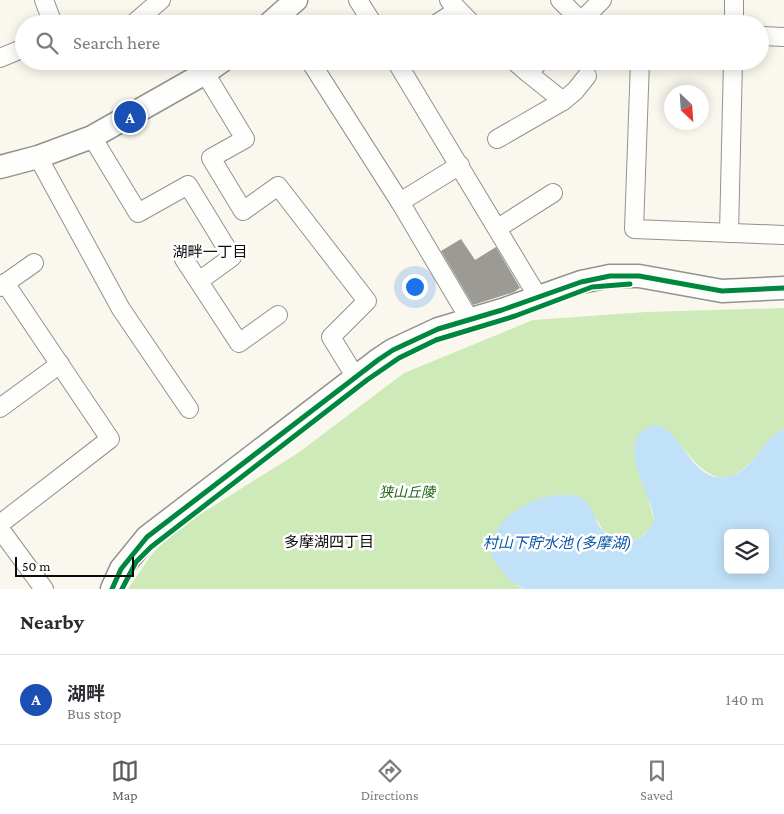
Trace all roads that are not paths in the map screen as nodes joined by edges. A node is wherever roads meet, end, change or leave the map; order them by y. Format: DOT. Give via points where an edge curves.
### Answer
graph roads {
  1 [pos="44,0"];
  2 [pos="358,0"];
  3 [pos="560,0"];
  4 [pos="602,0"];
  5 [pos="734,0"];
  6 [pos="152,3"];
  7 [pos="453,5"];
  8 [pos="50,15"];
  9 [pos="141,15"];
  10 [pos="367,15"];
  11 [pos="444,15"];
  12 [pos="463,15"];
  13 [pos="572,15"];
  14 [pos="587,15"];
  15 [pos="734,15"];
  16 [pos="769,37"];
  17 [pos="784,38"];
  18 [pos="15,52"];
  19 [pos="0,58"];
  20 [pos="209,70"];
  21 [pos="215,70"];
  22 [pos="316,70"];
  23 [pos="402,70"];
  24 [pos="537,70"];
  25 [pos="640,70"];
  26 [pos="733,70"];
  27 [pos="587,76"];
  28 [pos="563,101"];
  29 [pos="92,137"];
  30 [pos="497,139"];
  31 [pos="38,157"];
  32 [pos="460,165"];
  33 [pos="0,167"];
  34 [pos="553,193"];
  35 [pos="400,202"];
  36 [pos="498,228"];
  37 [pos="729,233"];
  38 [pos="784,235"];
  39 [pos="184,259"];
  40 [pos="34,263"];
  41 [pos="199,281"];
  42 [pos="3,285"];
  43 [pos="784,288"];
  44 [pos="538,297"];
  45 [pos="278,315"];
  46 [pos="470,320"];
  47 [pos="60,364"];
  48 [pos="355,376"];
  49 [pos="0,408"];
  50 [pos="189,409"];
  51 [pos="0,524"];
  52 [pos="0,529"];
  53 [pos="44,589"];
  54 [pos="112,589"];
  1 -- 8 [label="street"];
  2 -- 10 [label="street"];
  3 -- 13 [label="street"];
  4 -- 14 [label="street"];
  5 -- 15 [label="street"];
  6 -- 9 [label="street"];
  7 -- 11 [label="street"];
  7 -- 12 [label="street"];
  16 -- 17 [label="street"];
  18 -- 19 [label="street"];
  20 -- 29 [label="street"];
  21 -- 48 [label="street" via="245,139 211,158 243,211 278,186 367,301 331,337"];
  22 -- 35 [label="street"];
  23 -- 32 [label="street"];
  24 -- 28 [label="street"];
  25 -- 37 [label="street" via="634,229"];
  26 -- 37 [label="street"];
  27 -- 28 [label="street"];
  28 -- 30 [label="street"];
  29 -- 31 [label="street"];
  29 -- 41 [label="street" via="138,213 188,184 232,257"];
  31 -- 33 [label="street"];
  31 -- 50 [label="street" via="121,309"];
  32 -- 35 [label="street"];
  32 -- 36 [label="street"];
  34 -- 36 [label="street"];
  35 -- 46 [label="street"];
  36 -- 44 [label="street"];
  37 -- 38 [label="street"];
  39 -- 41 [label="street"];
  40 -- 42 [label="street"];
  41 -- 45 [label="street" via="239,343"];
  42 -- 47 [label="street"];
  43 -- 44 [label="street" via="722,291 640,276 610,276"];
  44 -- 46 [label="street"];
  46 -- 48 [label="street" via="411,340"];
  47 -- 49 [label="street"];
  47 -- 51 [label="street" via="110,440"];
  48 -- 54 [label="street" via="147,538 129,557"];
  52 -- 53 [label="street"];
}
